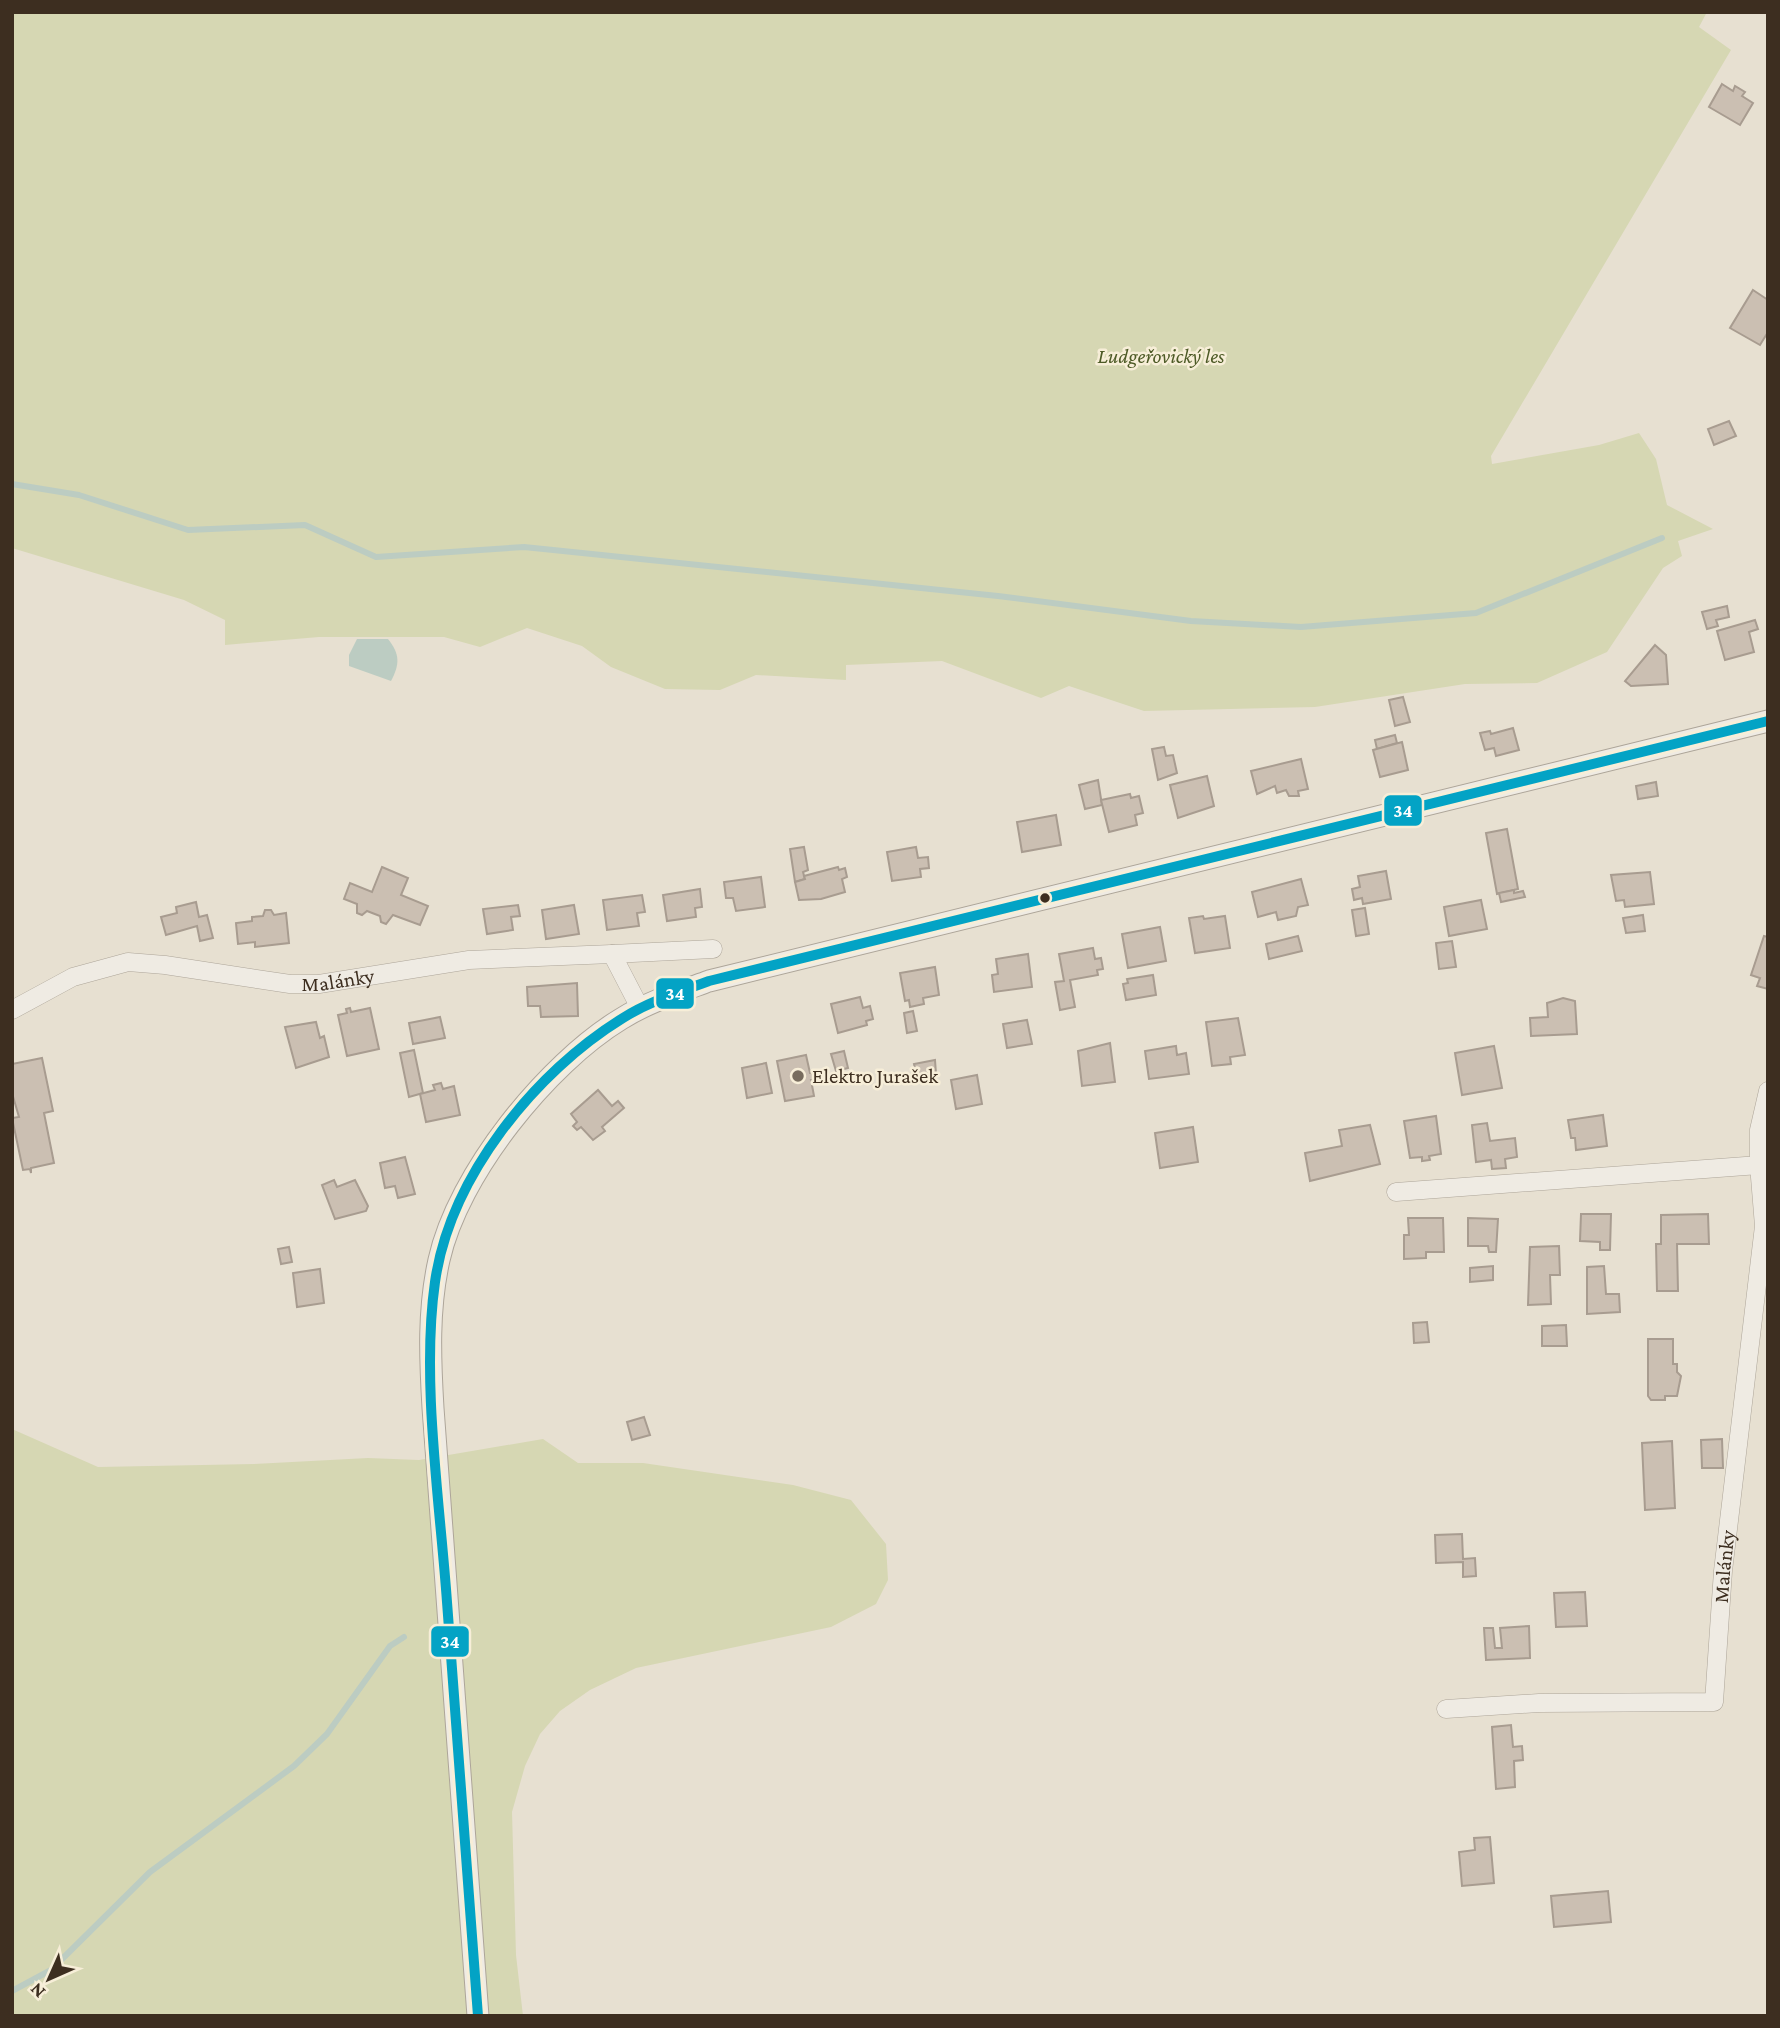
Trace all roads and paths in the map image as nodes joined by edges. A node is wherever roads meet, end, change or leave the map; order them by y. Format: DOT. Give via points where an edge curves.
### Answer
graph roads {
  1 [pos="1768,721"];
  2 [pos="713,949"];
  3 [pos="612,954"];
  4 [pos="640,1008"];
  5 [pos="12,1010"];
  6 [pos="1768,1091"];
  7 [pos="1763,1163"];
  8 [pos="1396,1192"];
  9 [pos="1446,1709"];
  10 [pos="478,2016"];
  1 -- 4 [label="street" via="771,965 709,981"];
  2 -- 3 [label="street, Malánky"];
  3 -- 4 [label="street"];
  3 -- 5 [label="street, Malánky" via="469,960 319,984 128,962 74,977"];
  4 -- 10 [label="street" via="552,1074 513,1120 471,1183 444,1244 433,1294 430,1367"];
  6 -- 7 [label="street, Malánky" via="1759,1130"];
  7 -- 8 [label="street"];
  7 -- 9 [label="street, Malánky" via="1763,1226 1726,1544 1714,1702 1539,1703"];
}
